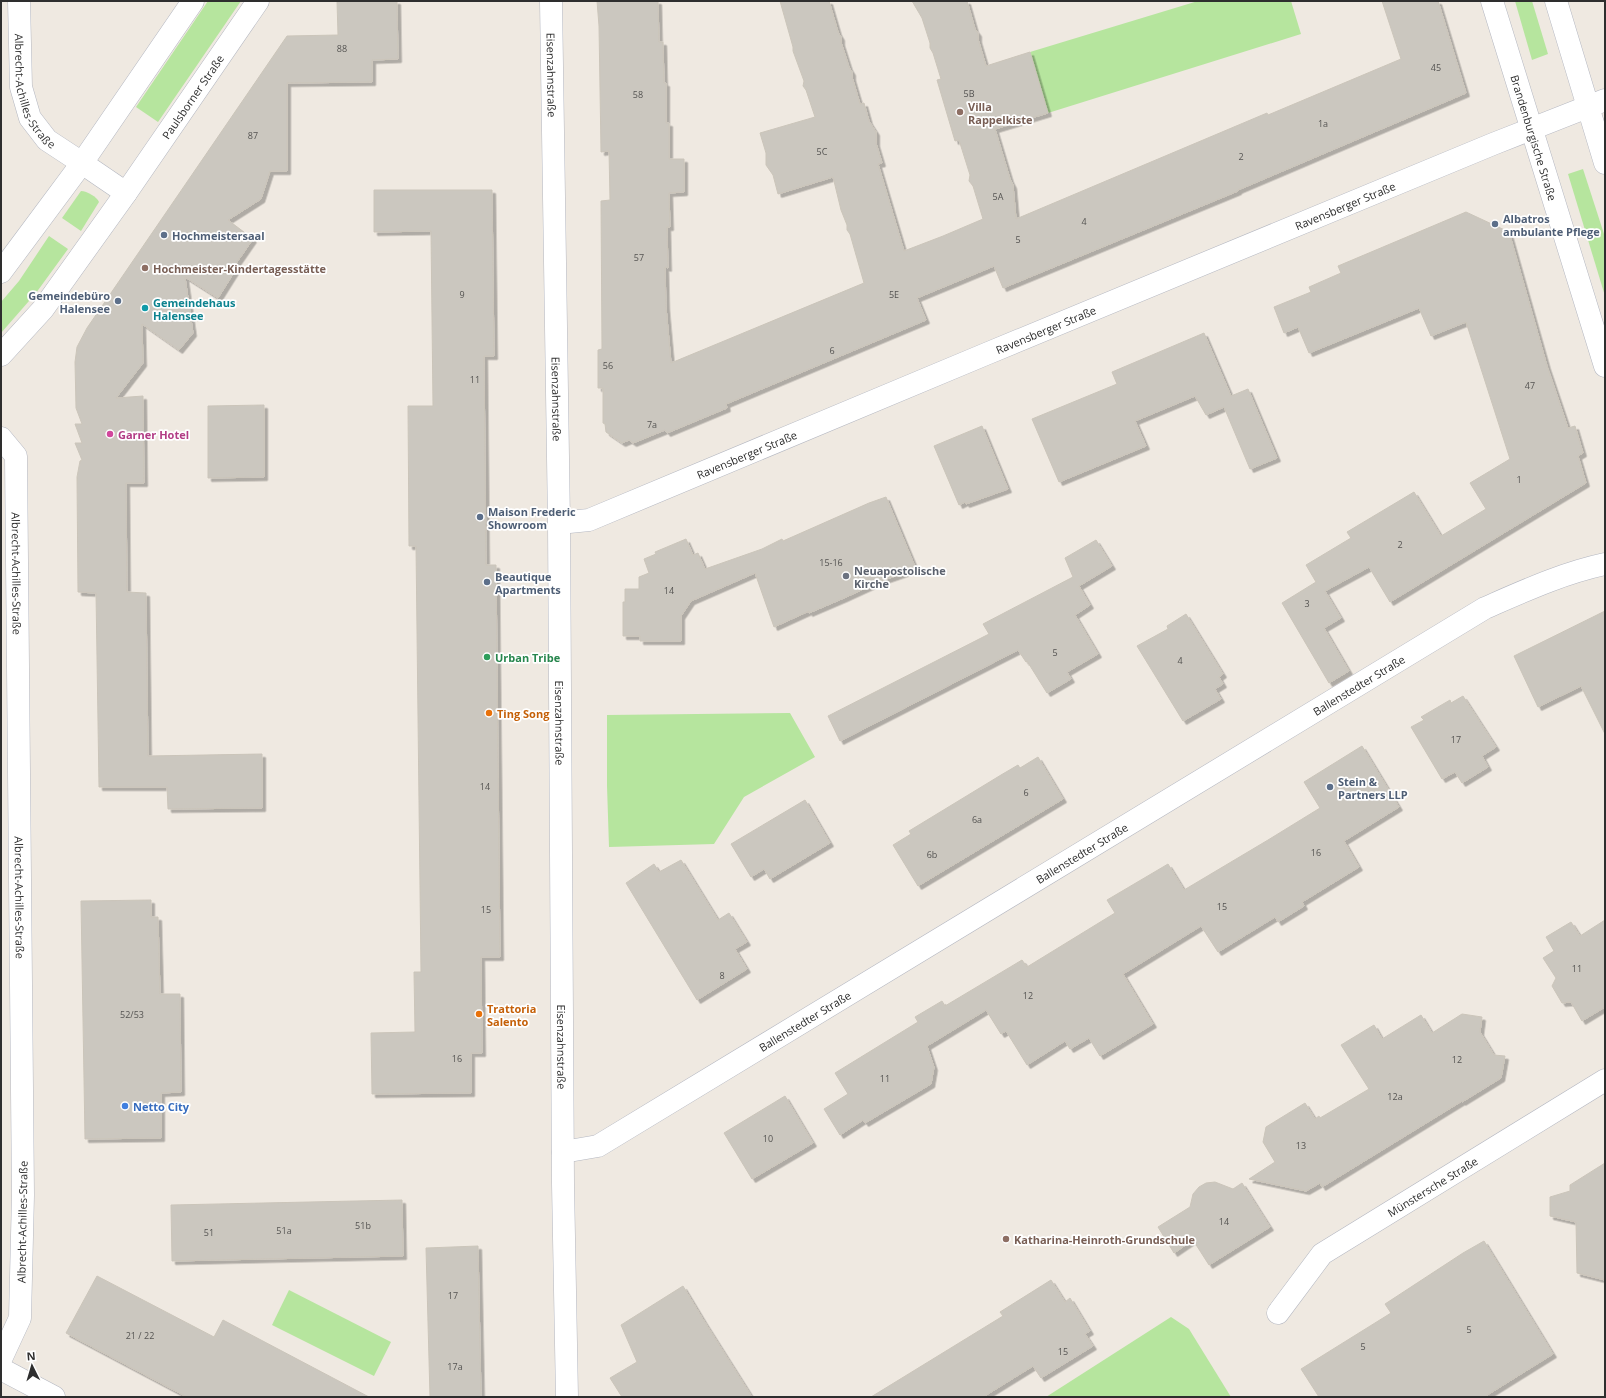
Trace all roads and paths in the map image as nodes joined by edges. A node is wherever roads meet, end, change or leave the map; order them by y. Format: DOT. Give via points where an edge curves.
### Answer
graph roads {
  1 [pos="20,1"];
  2 [pos="192,1"];
  3 [pos="258,1"];
  4 [pos="552,1"];
  5 [pos="1492,1"];
  6 [pos="1556,1"];
  7 [pos="1596,103"];
  8 [pos="1531,129"];
  9 [pos="82,163"];
  10 [pos="1605,163"];
  11 [pos="126,193"];
  12 [pos="1,272"];
  13 [pos="1,355"];
  14 [pos="1605,366"];
  15 [pos="1,438"];
  16 [pos="559,523"];
  17 [pos="1605,564"];
  18 [pos="1605,1080"];
  19 [pos="563,1152"];
  20 [pos="1278,1313"];
  21 [pos="1,1359"];
  22 [pos="1,1369"];
  23 [pos="54,1397"];
  24 [pos="567,1397"];
  1 -- 9 [label="street, Albrecht-Achilles-Straße" via="21,87 30,118 47,140"];
  2 -- 9 [label="street"];
  3 -- 11 [label="street, Paulsborner Straße"];
  4 -- 16 [label="street, Eisenzahnstraße"];
  5 -- 8 [label="street, Brandenburgische Straße"];
  6 -- 7 [label="street"];
  7 -- 8 [label="street, Ravensberger Straße"];
  7 -- 10 [label="street"];
  8 -- 14 [label="street, Brandenburgische Straße"];
  8 -- 16 [label="street, Ravensberger Straße" via="589,520"];
  9 -- 11 [label="street"];
  9 -- 12 [label="street"];
  11 -- 13 [label="street, Paulsborner Straße" via="43,309"];
  15 -- 21 [label="street, Albrecht-Achilles-Straße" via="16,456 23,1195 20,1318"];
  16 -- 19 [label="street, Eisenzahnstraße"];
  17 -- 19 [label="street, Ballenstedter Straße" via="1534,586 1485,608 598,1146"];
  18 -- 20 [label="street, Münstersche Straße" via="1322,1254"];
  19 -- 24 [label="street, Eisenzahnstraße"];
  22 -- 23 [label="street"];
}
